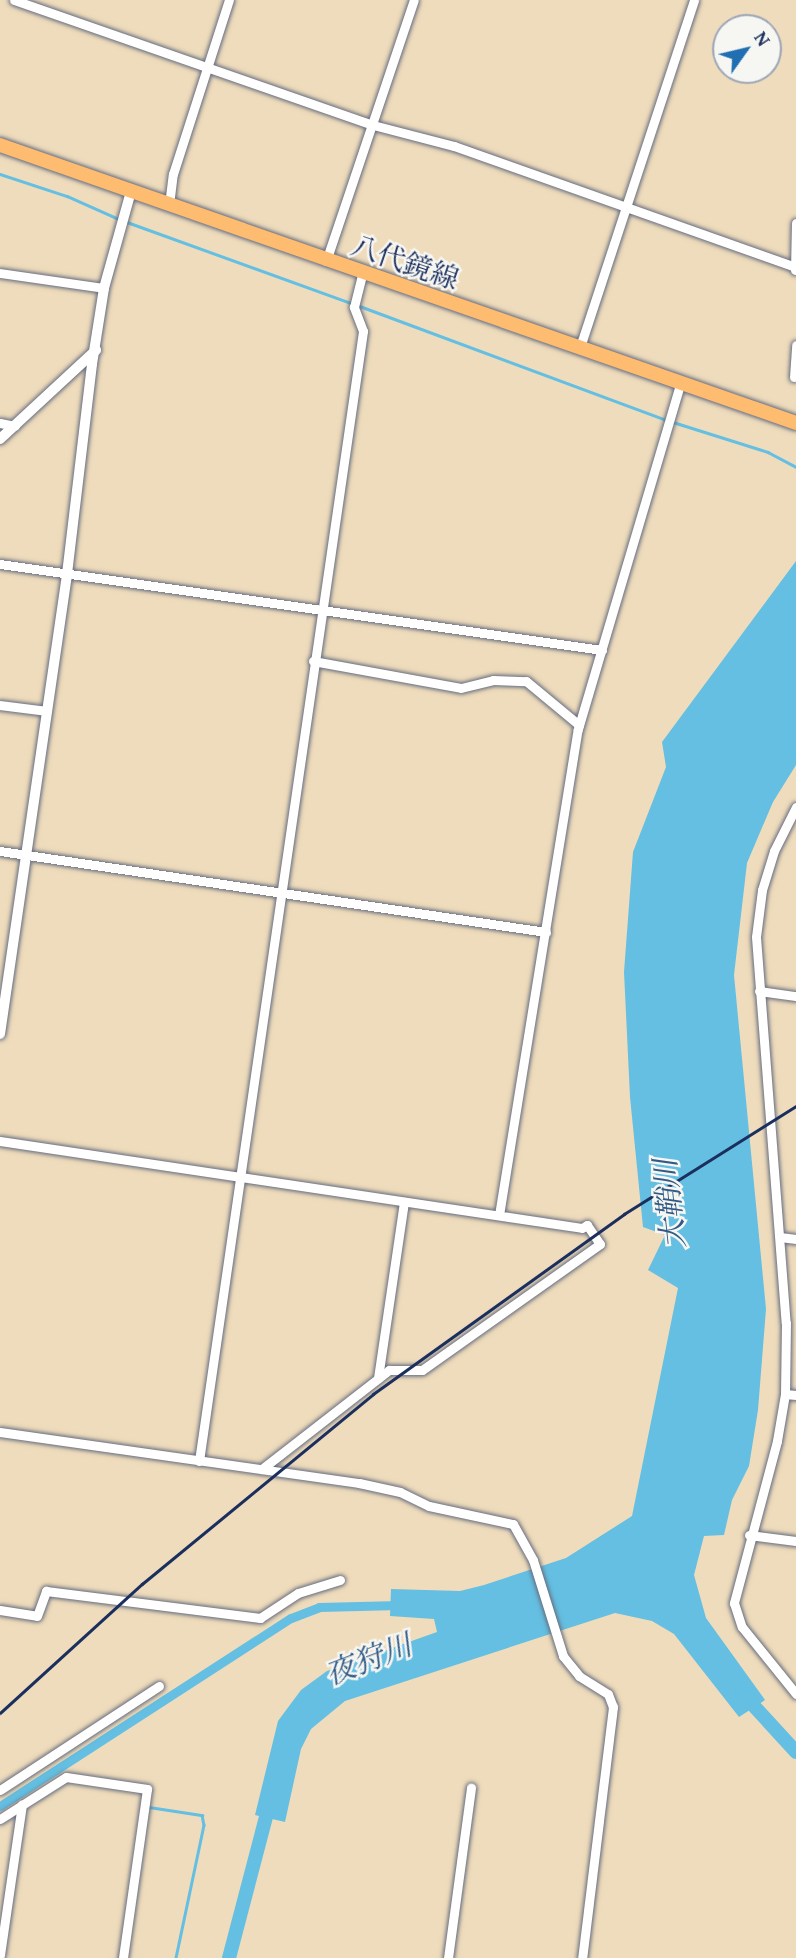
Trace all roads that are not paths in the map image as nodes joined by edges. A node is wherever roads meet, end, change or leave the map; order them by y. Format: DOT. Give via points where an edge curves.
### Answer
graph roads {
  1 [pos="14,0"];
  2 [pos="229,0"];
  3 [pos="414,0"];
  4 [pos="694,0"];
  5 [pos="209,65"];
  6 [pos="373,125"];
  7 [pos="0,145"];
  8 [pos="131,191"];
  9 [pos="169,205"];
  10 [pos="628,209"];
  11 [pos="796,223"];
  12 [pos="326,261"];
  13 [pos="795,268"];
  14 [pos="0,273"];
  15 [pos="362,275"];
  16 [pos="104,288"];
  17 [pos="580,347"];
  18 [pos="796,347"];
  19 [pos="97,348"];
  20 [pos="794,377"];
  21 [pos="681,382"];
  22 [pos="0,423"];
  23 [pos="796,423"];
  24 [pos="15,426"];
  25 [pos="0,439"];
  26 [pos="0,564"];
  27 [pos="67,574"];
  28 [pos="321,610"];
  29 [pos="602,650"];
  30 [pos="313,661"];
  31 [pos="0,705"];
  32 [pos="47,711"];
  33 [pos="579,725"];
  34 [pos="796,807"];
  35 [pos="0,851"];
  36 [pos="26,855"];
  37 [pos="279,892"];
  38 [pos="546,932"];
  39 [pos="759,991"];
  40 [pos="3,995"];
  41 [pos="796,996"];
  42 [pos="0,1034"];
  43 [pos="0,1142"];
  44 [pos="238,1176"];
  45 [pos="404,1202"];
  46 [pos="499,1215"];
  47 [pos="780,1237"];
  48 [pos="796,1239"];
  49 [pos="378,1378"];
  50 [pos="785,1394"];
  51 [pos="796,1395"];
  52 [pos="0,1432"];
  53 [pos="199,1461"];
  54 [pos="262,1469"];
  55 [pos="749,1535"];
  56 [pos="796,1541"];
  57 [pos="340,1580"];
  58 [pos="0,1610"];
  59 [pos="159,1686"];
  60 [pos="796,1694"];
  61 [pos="471,1788"];
  62 [pos="0,1790"];
  63 [pos="22,1805"];
  64 [pos="0,1819"];
  65 [pos="0,1955"];
  66 [pos="122,1958"];
  67 [pos="448,1958"];
  68 [pos="582,1958"];
  1 -- 5 [label="street"];
  2 -- 5 [label="street"];
  3 -- 6 [label="street"];
  4 -- 10 [label="street"];
  5 -- 6 [label="street"];
  5 -- 9 [label="street" via="173,174"];
  6 -- 10 [label="street" via="454,146"];
  6 -- 12 [label="street"];
  7 -- 8 [label="main road, 八代鏡線"];
  8 -- 9 [label="main road, 八代鏡線"];
  8 -- 16 [label="street"];
  9 -- 12 [label="main road, 八代鏡線"];
  10 -- 13 [label="street"];
  10 -- 17 [label="street"];
  11 -- 13 [label="street"];
  12 -- 15 [label="main road, 八代鏡線"];
  14 -- 16 [label="street"];
  15 -- 17 [label="main road, 八代鏡線"];
  15 -- 28 [label="street" via="354,303 363,331"];
  16 -- 19 [label="street"];
  17 -- 21 [label="main road, 八代鏡線"];
  18 -- 20 [label="street"];
  19 -- 24 [label="street"];
  19 -- 27 [label="street"];
  21 -- 23 [label="main road, 八代鏡線"];
  21 -- 29 [label="street"];
  22 -- 24 [label="street"];
  24 -- 25 [label="street"];
  26 -- 27 [label="street"];
  27 -- 28 [label="street"];
  27 -- 32 [label="street"];
  28 -- 29 [label="street"];
  28 -- 30 [label="street"];
  29 -- 33 [label="street"];
  30 -- 33 [label="street" via="461,688 493,680 526,681"];
  30 -- 37 [label="street"];
  31 -- 32 [label="street"];
  32 -- 36 [label="street"];
  33 -- 38 [label="street"];
  34 -- 39 [label="street" via="774,851 762,890 755,937"];
  35 -- 36 [label="street"];
  36 -- 37 [label="street"];
  36 -- 40 [label="street"];
  37 -- 38 [label="street"];
  37 -- 44 [label="street"];
  38 -- 46 [label="street"];
  39 -- 41 [label="street"];
  39 -- 47 [label="street"];
  40 -- 42 [label="street"];
  43 -- 44 [label="street"];
  44 -- 45 [label="street"];
  44 -- 53 [label="street"];
  45 -- 46 [label="street"];
  45 -- 49 [label="street"];
  46 -- 49 [label="street" via="582,1228 587,1225 600,1244 422,1370 389,1370"];
  47 -- 48 [label="street"];
  47 -- 50 [label="street"];
  49 -- 54 [label="street"];
  50 -- 51 [label="street"];
  50 -- 55 [label="street" via="777,1441"];
  52 -- 53 [label="street"];
  53 -- 54 [label="street"];
  54 -- 68 [label="street" via="400,1492 429,1506 503,1519 523,1534 563,1656 579,1676 608,1694 613,1707"];
  55 -- 56 [label="street"];
  55 -- 60 [label="street" via="735,1586 737,1616"];
  57 -- 58 [label="street" via="298,1593 260,1618 46,1591 37,1616"];
  59 -- 62 [label="street"];
  61 -- 67 [label="street"];
  63 -- 64 [label="street"];
  63 -- 65 [label="street"];
  63 -- 66 [label="street" via="66,1777 147,1789"];
}
